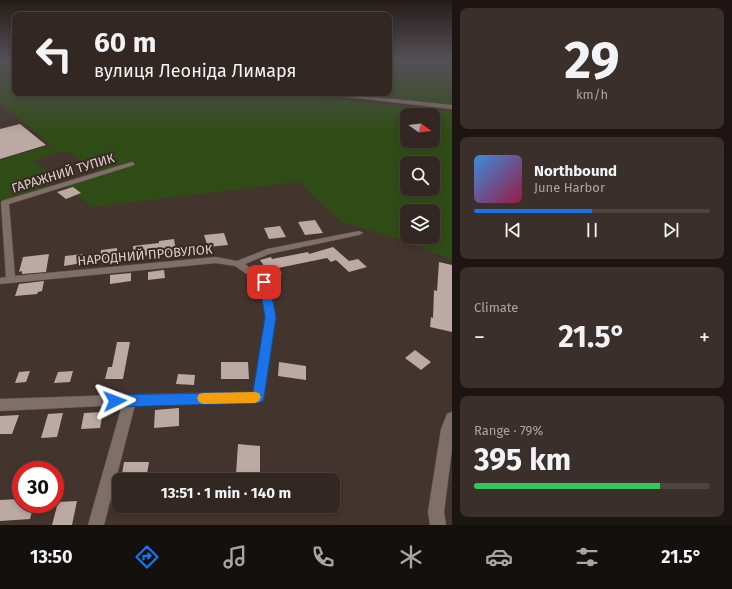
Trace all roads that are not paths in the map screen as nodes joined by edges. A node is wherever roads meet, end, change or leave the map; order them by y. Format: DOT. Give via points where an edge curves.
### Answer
graph roads {
  1 [pos="349,96"];
  2 [pos="452,107"];
  3 [pos="132,164"];
  4 [pos="359,233"];
  5 [pos="238,264"];
  6 [pos="11,280"];
  7 [pos="0,281"];
  8 [pos="130,401"];
  9 [pos="0,405"];
  10 [pos="452,418"];
  11 [pos="96,525"];
  12 [pos="438,525"];
  1 -- 2 [label="street"];
  3 -- 6 [label="street, ГАРАЖНИЙ ТУПИК" via="5,203"];
  4 -- 5 [label="street" via="267,252"];
  5 -- 6 [label="street, НАРОДНИЙ ПРОВУЛОК" via="216,260"];
  5 -- 8 [label="street" via="264,282 271,317 258,397"];
  6 -- 7 [label="street, НАРОДНИЙ ПРОВУЛОК"];
  8 -- 9 [label="street"];
  8 -- 11 [label="street"];
  10 -- 12 [label="street" via="448,429 436,512"];
}
